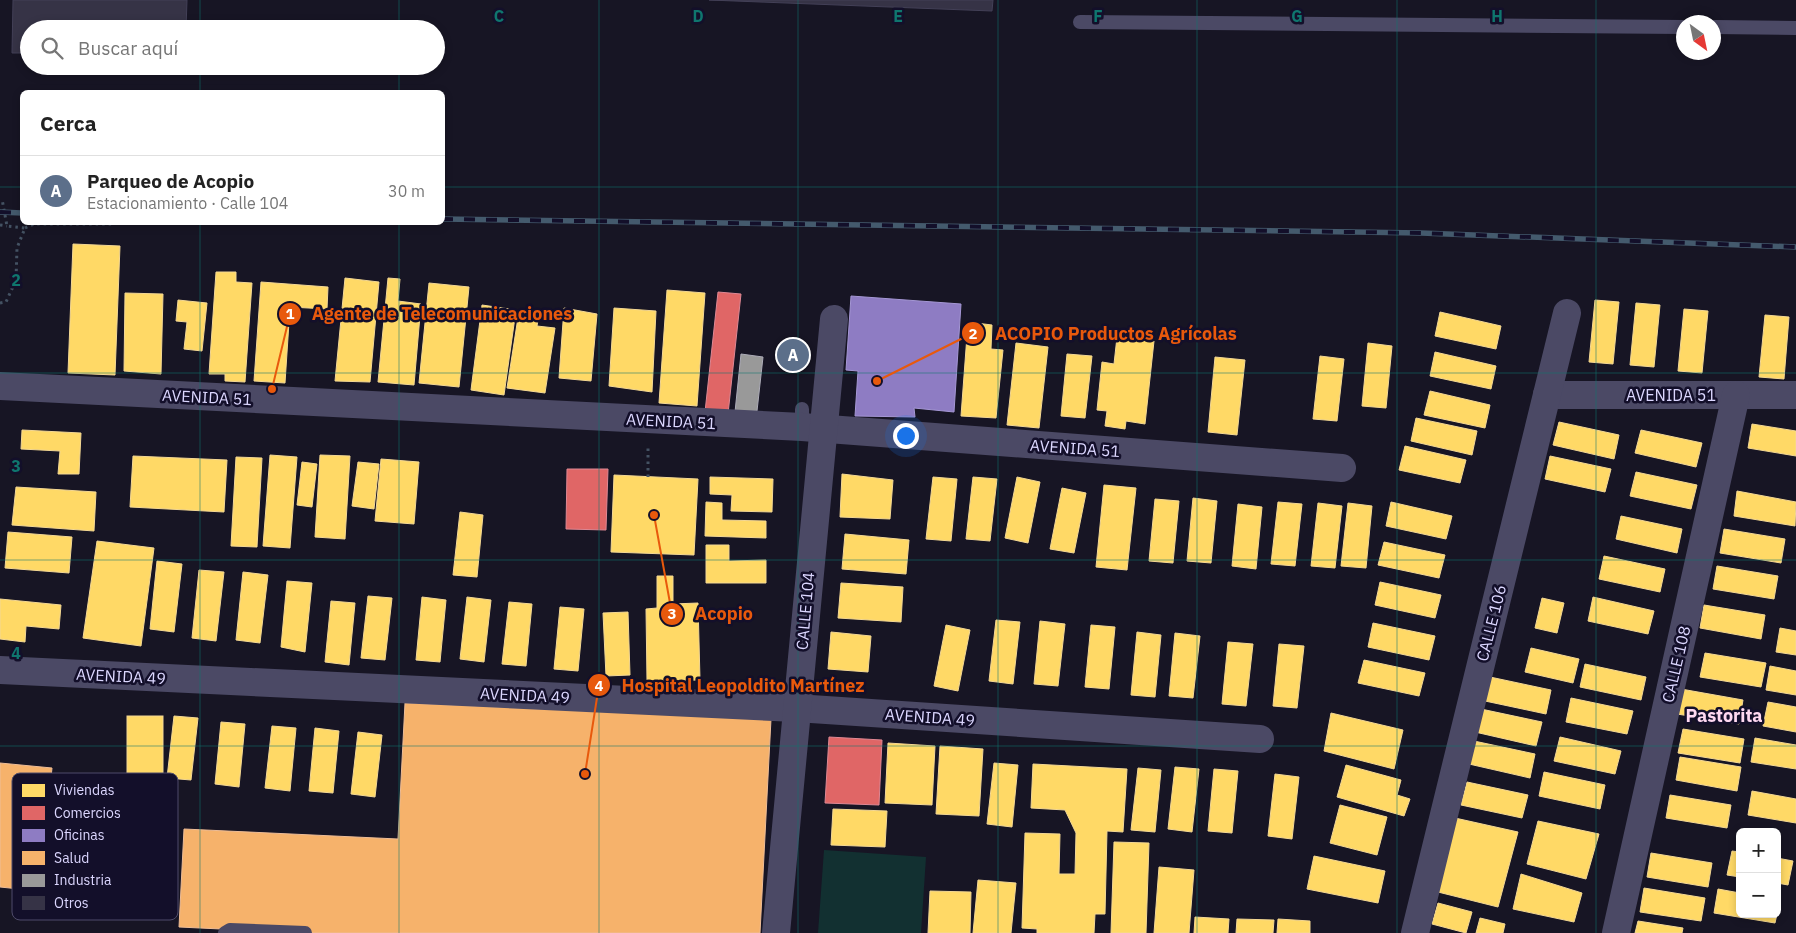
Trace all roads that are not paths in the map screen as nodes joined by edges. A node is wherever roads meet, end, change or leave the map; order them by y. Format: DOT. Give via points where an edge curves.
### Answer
graph roads {
  1 [pos="1080,22"];
  2 [pos="1676,27"];
  3 [pos="1721,27"];
  4 [pos="1796,28"];
  5 [pos="1567,313"];
  6 [pos="834,319"];
  7 [pos="0,386"];
  8 [pos="1547,394"];
  9 [pos="1736,395"];
  10 [pos="1796,395"];
  11 [pos="809,422"];
  12 [pos="1342,468"];
  13 [pos="0,670"];
  14 [pos="796,708"];
  15 [pos="1260,739"];
  16 [pos="225,933"];
  17 [pos="305,933"];
  18 [pos="776,933"];
  19 [pos="1415,933"];
  20 [pos="1616,933"];
  1 -- 2 [label="lane"];
  3 -- 4 [label="lane"];
  5 -- 8 [label="street, CALLE 106"];
  6 -- 11 [label="street, CALLE 104"];
  7 -- 11 [label="street, AVENIDA 51"];
  8 -- 9 [label="street, AVENIDA 51"];
  8 -- 19 [label="street, CALLE 106"];
  9 -- 10 [label="street, AVENIDA 51"];
  9 -- 20 [label="street, CALLE 108"];
  11 -- 12 [label="street, AVENIDA 51"];
  11 -- 14 [label="street, CALLE 104"];
  13 -- 14 [label="street, AVENIDA 49"];
  14 -- 15 [label="street, AVENIDA 49"];
  14 -- 18 [label="street, CALLE 104"];
  16 -- 17 [label="lane" via="230,930"];
}
